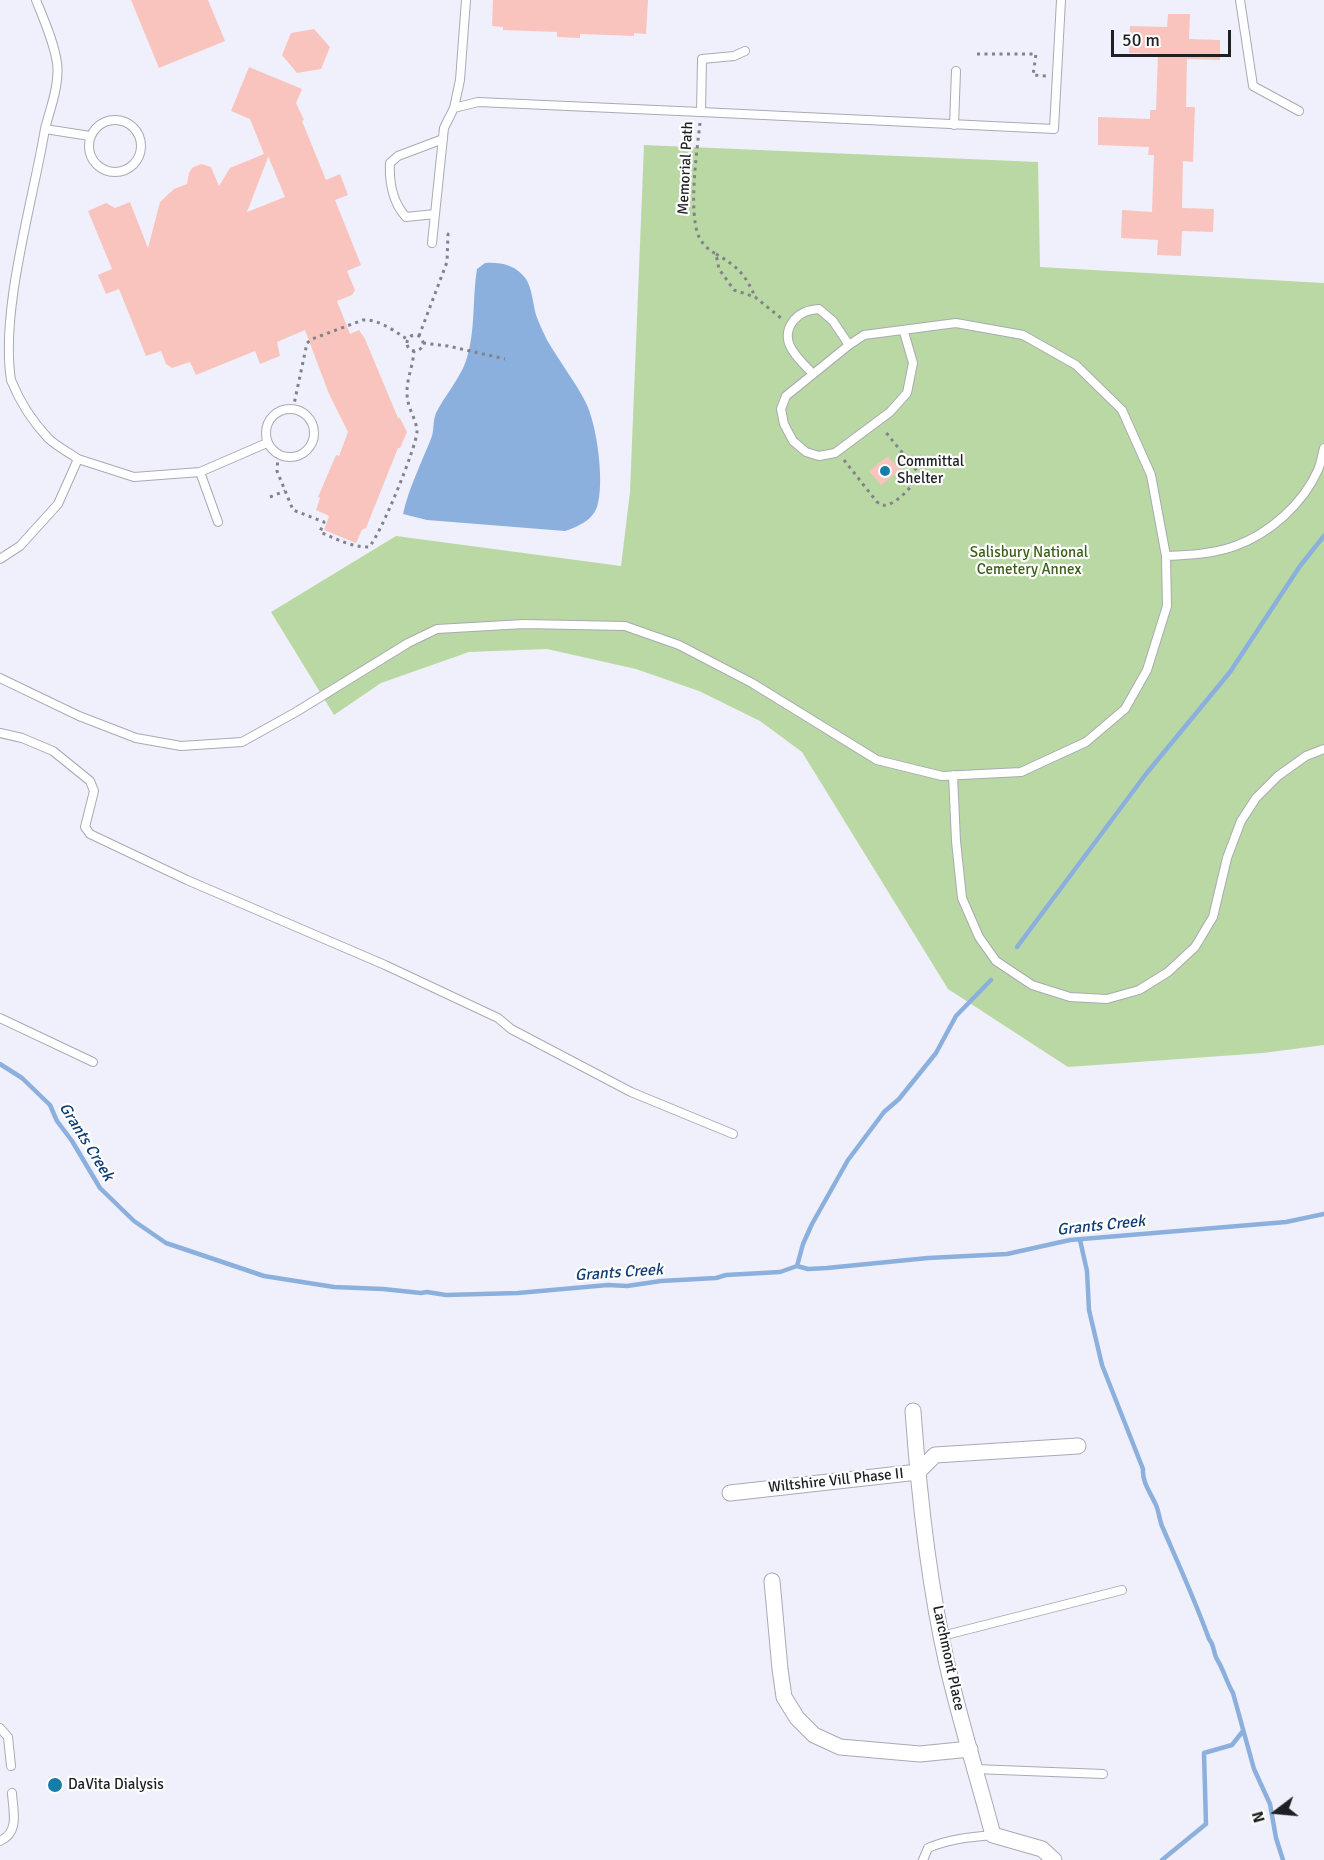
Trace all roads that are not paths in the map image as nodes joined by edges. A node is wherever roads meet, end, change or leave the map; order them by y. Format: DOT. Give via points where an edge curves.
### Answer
graph roads {
  1 [pos="36,0"];
  2 [pos="466,0"];
  3 [pos="1061,0"];
  4 [pos="1240,0"];
  5 [pos="745,51"];
  6 [pos="956,71"];
  7 [pos="454,108"];
  8 [pos="1299,111"];
  9 [pos="701,112"];
  10 [pos="954,124"];
  11 [pos="45,129"];
  12 [pos="90,136"];
  13 [pos="443,139"];
  14 [pos="435,214"];
  15 [pos="433,238"];
  16 [pos="904,332"];
  17 [pos="849,345"];
  18 [pos="812,373"];
  19 [pos="267,443"];
  20 [pos="1324,448"];
  21 [pos="78,459"];
  22 [pos="200,472"];
  23 [pos="218,522"];
  24 [pos="1166,556"];
  25 [pos="0,559"];
  26 [pos="0,678"];
  27 [pos="0,733"];
  28 [pos="1324,749"];
  29 [pos="953,775"];
  30 [pos="0,1018"];
  31 [pos="93,1062"];
  32 [pos="733,1134"];
  33 [pos="913,1411"];
  34 [pos="1078,1446"];
  35 [pos="918,1472"];
  36 [pos="730,1493"];
  37 [pos="772,1581"];
  38 [pos="1122,1590"];
  39 [pos="942,1636"];
  40 [pos="0,1728"];
  41 [pos="970,1749"];
  42 [pos="10,1766"];
  43 [pos="975,1769"];
  44 [pos="1103,1774"];
  45 [pos="12,1793"];
  46 [pos="993,1835"];
  47 [pos="0,1840"];
  48 [pos="923,1860"];
  49 [pos="1054,1860"];
  1 -- 11 [label="lane" via="57,65"];
  2 -- 7 [label="lane"];
  3 -- 10 [label="lane" via="1054,129"];
  4 -- 8 [label="lane" via="1253,86"];
  5 -- 9 [label="lane" via="702,59"];
  6 -- 10 [label="lane"];
  7 -- 9 [label="lane" via="478,102"];
  7 -- 13 [label="lane"];
  9 -- 10 [label="lane"];
  11 -- 12 [label="lane"];
  11 -- 21 [label="lane" via="7,290 4,343 11,380 30,415 49,439"];
  12 -- 12 [label="lane" via="90,153 100,168 127,170 139,157 141,140 125,121 100,123"];
  13 -- 14 [label="lane"];
  13 -- 14 [label="lane" via="398,156 390,163 389,179 406,218"];
  14 -- 15 [label="lane"];
  16 -- 17 [label="lane" via="864,335"];
  16 -- 18 [label="lane" via="913,363 907,393 890,412 837,452 819,456 806,452 793,441 781,409 786,396"];
  16 -- 24 [label="lane" via="956,324 1023,335 1076,365 1122,410 1151,475"];
  17 -- 18 [label="lane"];
  17 -- 18 [label="lane" via="833,321 819,309 799,314 786,335 789,345"];
  19 -- 19 [label="lane" via="266,427 281,410 293,409 310,418 313,442 302,454 278,455"];
  19 -- 22 [label="lane"];
  20 -- 24 [label="lane" via="1318,470 1296,505 1266,530 1235,546 1202,554"];
  21 -- 22 [label="lane" via="134,477"];
  21 -- 25 [label="lane" via="58,504 20,546"];
  22 -- 23 [label="lane"];
  24 -- 29 [label="lane" via="1167,606 1147,670 1125,709 1086,742 1021,772"];
  26 -- 29 [label="lane" via="136,738 181,746 242,742 436,629 524,624 626,627 679,645 752,683 877,760 942,776"];
  27 -- 32 [label="lane" via="53,751 90,781 94,791 85,826 90,834 396,970 498,1018 511,1029 631,1092"];
  28 -- 29 [label="lane" via="1287,769 1256,798 1241,820 1213,917 1195,947 1168,972 1139,990 1107,999 1070,997 1032,985 996,960 979,937 962,898"];
  30 -- 31 [label="lane"];
  33 -- 35 [label="street, Larchmont Place"];
  34 -- 35 [label="street, Wiltshire Vill Phase II" via="935,1455"];
  35 -- 36 [label="street, Wiltshire Vill Phase II"];
  35 -- 39 [label="street, Larchmont Place"];
  37 -- 41 [label="street" via="784,1697 814,1735 840,1747 920,1754"];
  38 -- 39 [label="lane"];
  39 -- 41 [label="street, Larchmont Place"];
  40 -- 42 [label="lane" via="8,1737"];
  41 -- 43 [label="street, Larchmont Place"];
  43 -- 44 [label="lane"];
  43 -- 46 [label="street, Larchmont Place"];
  45 -- 47 [label="lane" via="14,1826 12,1833"];
  46 -- 48 [label="lane" via="938,1843 928,1848"];
  46 -- 49 [label="street" via="1042,1849"];
}
